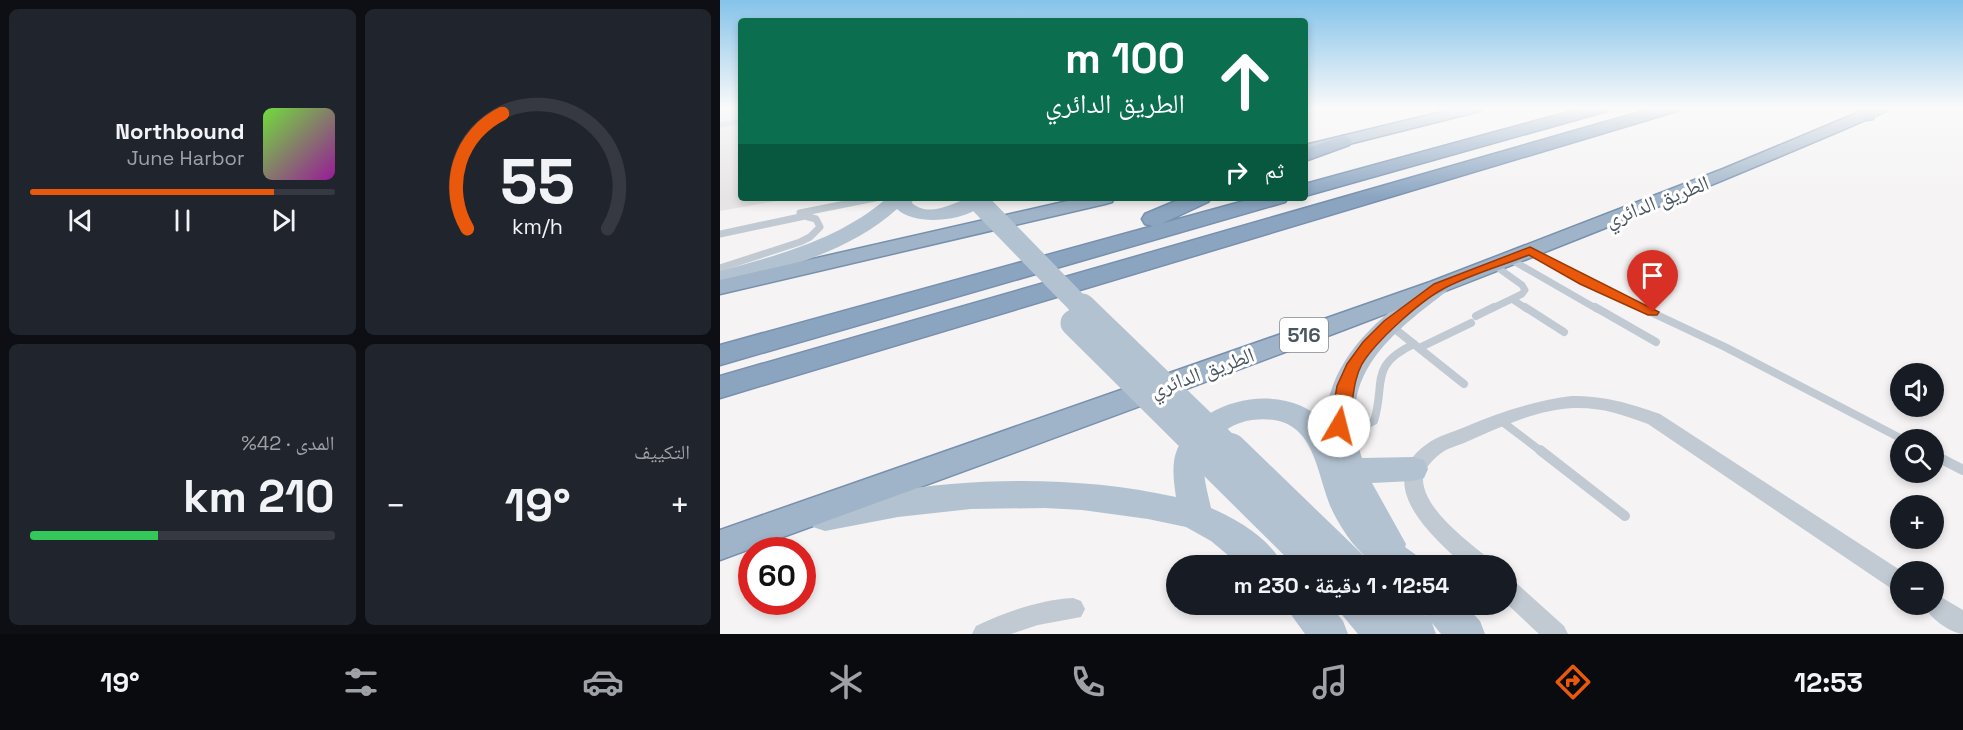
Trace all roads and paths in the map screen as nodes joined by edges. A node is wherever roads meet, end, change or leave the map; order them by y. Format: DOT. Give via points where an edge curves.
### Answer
graph roads {
  1 [pos="1357,138"];
  2 [pos="1494,138"];
  3 [pos="1570,138"];
  4 [pos="1809,138"];
  5 [pos="1343,141"];
  6 [pos="1308,149"];
  7 [pos="1308,154"];
  8 [pos="1308,189"];
  9 [pos="861,201"];
  10 [pos="894,201"];
  11 [pos="903,201"];
  12 [pos="961,201"];
  13 [pos="975,201"];
  14 [pos="978,201"];
  15 [pos="1092,201"];
  16 [pos="1194,201"];
  17 [pos="1268,201"];
  18 [pos="720,232"];
  19 [pos="1511,258"];
  20 [pos="720,268"];
  21 [pos="1029,270"];
  22 [pos="720,278"];
  23 [pos="720,287"];
  24 [pos="1438,287"];
  25 [pos="1512,299"];
  26 [pos="1389,324"];
  27 [pos="1564,332"];
  28 [pos="1656,342"];
  29 [pos="1417,346"];
  30 [pos="720,355"];
  31 [pos="1464,384"];
  32 [pos="720,387"];
  33 [pos="1500,420"];
  34 [pos="1339,426"];
  35 [pos="1890,433"];
  36 [pos="1944,460"];
  37 [pos="1413,469"];
  38 [pos="1963,470"];
  39 [pos="1350,471"];
  40 [pos="1197,516"];
  41 [pos="1625,516"];
  42 [pos="723,544"];
  43 [pos="1252,555"];
  44 [pos="1308,555"];
  45 [pos="1339,555"];
  46 [pos="1388,555"];
  47 [pos="1397,555"];
  48 [pos="1469,555"];
  49 [pos="1890,575"];
  50 [pos="1517,598"];
  51 [pos="1073,609"];
  52 [pos="1944,611"];
  53 [pos="1314,615"];
  54 [pos="1366,615"];
  55 [pos="1399,615"];
  56 [pos="1449,615"];
  57 [pos="1963,624"];
  58 [pos="984,634"];
  59 [pos="1329,634"];
  60 [pos="1383,634"];
  61 [pos="1417,634"];
  62 [pos="1466,634"];
  63 [pos="1556,634"];
  1 -- 5 [label="highway"];
  2 -- 8 [label="highway"];
  3 -- 32 [label="highway"];
  4 -- 19 [label="highway, الطريق الدائري / 516"];
  5 -- 6 [label="highway"];
  5 -- 7 [label="highway"];
  9 -- 18 [label="lane"];
  10 -- 22 [label="main road" via="876,216 830,242"];
  11 -- 13 [label="main road" via="905,208 928,214"];
  12 -- 44 [label="main road, bridge" via="1099,348"];
  14 -- 45 [label="main road, bridge" via="1063,290"];
  15 -- 23 [label="highway"];
  16 -- 21 [label="highway"];
  17 -- 21 [label="highway"];
  18 -- 20 [label="lane" via="805,216 816,219 820,227 800,242"];
  19 -- 24 [label="highway, الطريق الدائري / 516"];
  19 -- 25 [label="lane" via="1524,288"];
  19 -- 28 [label="lane"];
  19 -- 35 [label="lane" via="1584,281 1715,342"];
  21 -- 30 [label="highway"];
  24 -- 26 [label="main road"];
  24 -- 42 [label="highway, الطريق الدائري / 516"];
  25 -- 27 [label="lane"];
  25 -- 29 [label="lane"];
  26 -- 29 [label="lane"];
  26 -- 34 [label="main road" via="1355,364 1345,386"];
  29 -- 31 [label="lane"];
  29 -- 34 [label="lane" via="1394,354 1382,368 1374,421 1362,427"];
  33 -- 37 [label="street" via="1434,448"];
  33 -- 41 [label="lane"];
  33 -- 49 [label="street" via="1552,404 1584,401 1619,406 1654,419"];
  34 -- 39 [label="main road"];
  36 -- 38 [label="lane"];
  37 -- 39 [label="main road"];
  37 -- 48 [label="street" via="1412,486 1419,504"];
  39 -- 47 [label="main road"];
  40 -- 42 [label="main road" via="1091,497 981,494 861,509"];
  40 -- 43 [label="main road"];
  40 -- 46 [label="main road" via="1188,462 1200,436 1226,417 1242,411 1291,413 1323,439 1347,508 1357,524"];
  50 -- 63 [label="street"];
  51 -- 58 [label="street" via="1029,615"];
  52 -- 57 [label="street"];
  53 -- 59 [label="main road"];
  54 -- 60 [label="main road"];
  55 -- 61 [label="main road"];
  56 -- 62 [label="main road"];
}
